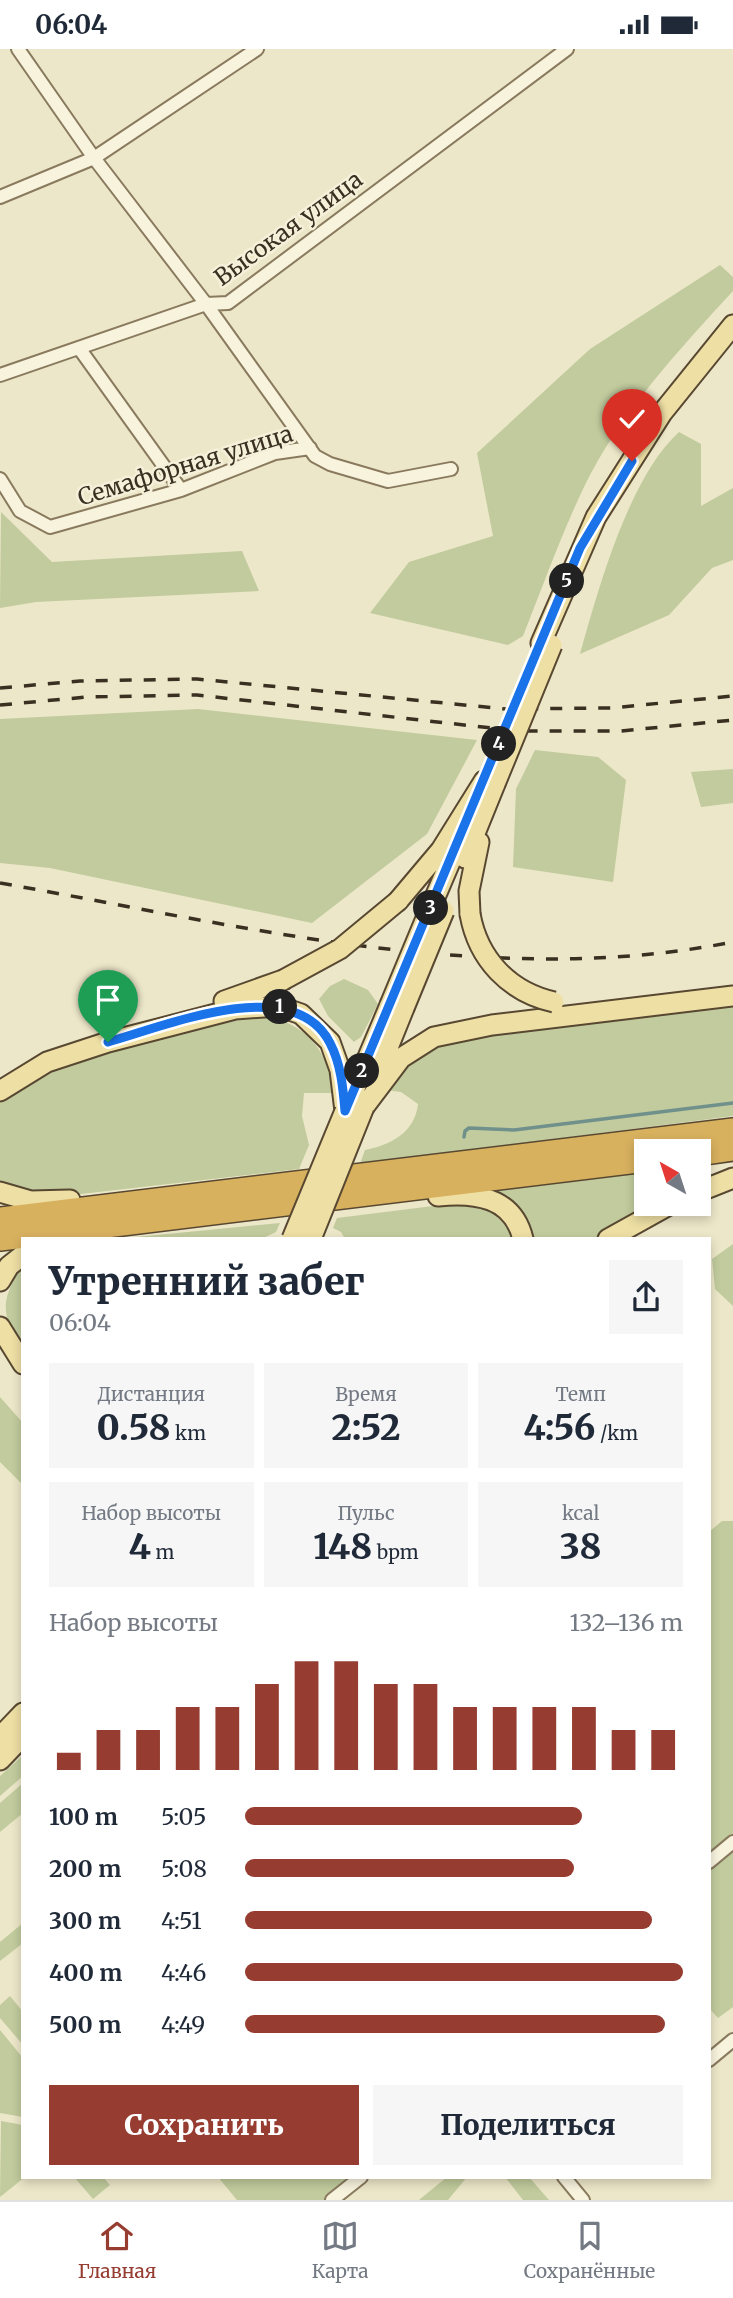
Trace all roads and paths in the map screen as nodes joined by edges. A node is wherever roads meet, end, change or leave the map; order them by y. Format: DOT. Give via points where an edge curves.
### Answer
graph roads {
  1 [pos="18,49"];
  2 [pos="257,49"];
  3 [pos="567,49"];
  4 [pos="94,158"];
  5 [pos="0,197"];
  6 [pos="206,304"];
  7 [pos="733,325"];
  8 [pos="79,348"];
  9 [pos="0,375"];
  10 [pos="310,448"];
  11 [pos="451,469"];
  12 [pos="0,479"];
  13 [pos="181,490"];
  14 [pos="489,783"];
  15 [pos="733,985"];
  16 [pos="733,996"];
  17 [pos="0,1080"];
  18 [pos="0,1091"];
  19 [pos="355,1109"];
  20 [pos="733,1128"];
  21 [pos="733,1149"];
  22 [pos="711,1152"];
  23 [pos="634,1161"];
  24 [pos="733,1178"];
  25 [pos="711,1187"];
  26 [pos="0,1192"];
  27 [pos="190,1196"];
  28 [pos="291,1204"];
  29 [pos="240,1210"];
  30 [pos="649,1216"];
  31 [pos="0,1219"];
  32 [pos="98,1237"];
  33 [pos="293,1237"];
  34 [pos="311,1237"];
  35 [pos="522,1237"];
  36 [pos="612,1237"];
  37 [pos="0,1239"];
  38 [pos="21,1257"];
  39 [pos="0,1281"];
  40 [pos="0,1327"];
  41 [pos="0,1347"];
  42 [pos="21,1361"];
  43 [pos="21,1375"];
  44 [pos="21,1715"];
  45 [pos="0,1737"];
  46 [pos="21,1738"];
  47 [pos="21,1746"];
  48 [pos="0,1763"];
  49 [pos="733,1842"];
  50 [pos="711,1860"];
  51 [pos="733,2040"];
  52 [pos="711,2058"];
  53 [pos="358,2179"];
  54 [pos="566,2179"];
  55 [pos="332,2200"];
  56 [pos="583,2200"];
  1 -- 4 [label="street"];
  2 -- 4 [label="street"];
  3 -- 6 [label="street, Высокая улица" via="228,303"];
  4 -- 5 [label="street"];
  4 -- 6 [label="street"];
  6 -- 8 [label="street, Высокая улица"];
  6 -- 10 [label="street"];
  7 -- 14 [label="main road" via="684,384 580,548 547,644"];
  8 -- 9 [label="street, Высокая улица"];
  8 -- 13 [label="street"];
  10 -- 11 [label="street, Семафорная улица" via="330,464 388,481"];
  10 -- 13 [label="street, Семафорная улица" via="275,453"];
  12 -- 13 [label="street, Семафорная улица" via="20,511 50,527"];
  14 -- 15 [label="main road, bridge" via="472,871 470,914 478,943 499,973 520,990 554,1002 595,1003"];
  14 -- 17 [label="main road, bridge" via="398,901 340,949 283,979 214,1005 58,1049"];
  14 -- 19 [label="main road, bridge"];
  16 -- 19 [label="main road" via="492,1025 434,1037 401,1058"];
  18 -- 19 [label="main road" via="60,1056 222,1011 262,1005 292,1010 323,1032"];
  19 -- 33 [label="main road, bridge"];
  19 -- 34 [label="main road, bridge"];
  20 -- 27 [label="highway"];
  21 -- 22 [label="highway"];
  23 -- 28 [label="highway"];
  24 -- 25 [label="main road"];
  26 -- 27 [label="main road" via="46,1202"];
  27 -- 31 [label="highway"];
  28 -- 29 [label="highway"];
  28 -- 35 [label="main road" via="476,1195 508,1211"];
  29 -- 32 [label="main road" via="172,1229"];
  29 -- 37 [label="highway"];
  30 -- 36 [label="main road"];
  38 -- 39 [label="main road"];
  40 -- 42 [label="main road"];
  41 -- 43 [label="main road"];
  44 -- 45 [label="main road"];
  46 -- 48 [label="main road"];
  47 -- 48 [label="main road"];
  49 -- 50 [label="street"];
  51 -- 52 [label="street"];
  53 -- 55 [label="street"];
  54 -- 56 [label="street"];
}
